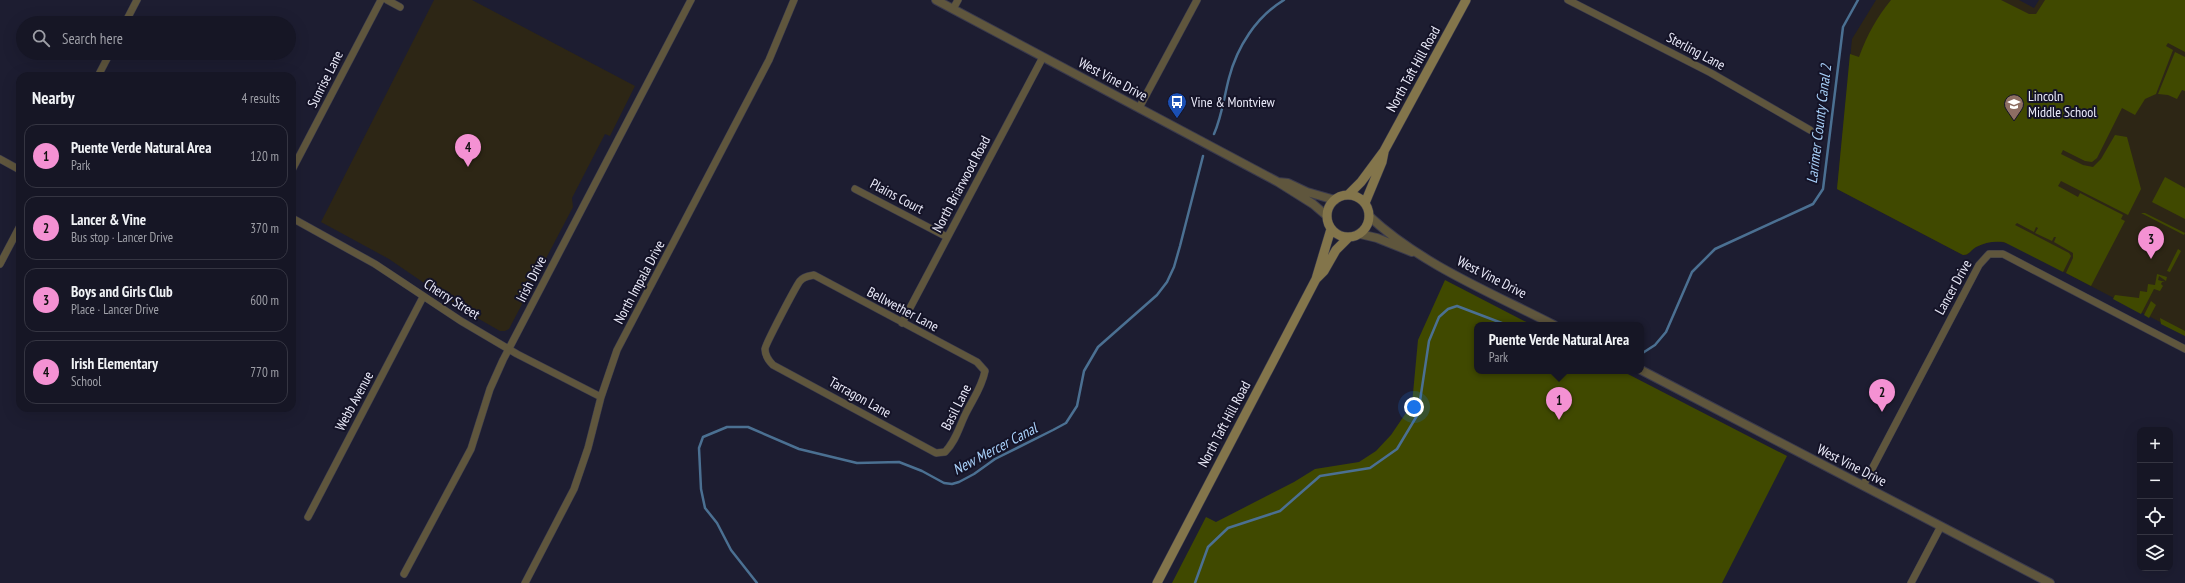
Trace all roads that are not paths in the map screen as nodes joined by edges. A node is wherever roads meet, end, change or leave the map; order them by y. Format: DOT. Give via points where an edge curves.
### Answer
graph roads {
  1 [pos="138,0"];
  2 [pos="381,0"];
  3 [pos="387,0"];
  4 [pos="692,0"];
  5 [pos="794,0"];
  6 [pos="936,0"];
  7 [pos="958,0"];
  8 [pos="1197,0"];
  9 [pos="1466,0"];
  10 [pos="1568,0"];
  11 [pos="400,7"];
  12 [pos="953,9"];
  13 [pos="129,16"];
  14 [pos="1043,57"];
  15 [pos="106,60"];
  16 [pos="100,72"];
  17 [pos="1139,108"];
  18 [pos="1810,130"];
  19 [pos="1384,151"];
  20 [pos="0,159"];
  21 [pos="296,162"];
  22 [pos="16,168"];
  23 [pos="1278,182"];
  24 [pos="855,189"];
  25 [pos="1348,195"];
  26 [pos="1335,200"];
  27 [pos="1365,203"];
  28 [pos="1327,216"];
  29 [pos="1369,216"];
  30 [pos="296,220"];
  31 [pos="1331,229"];
  32 [pos="16,234"];
  33 [pos="1360,234"];
  34 [pos="947,237"];
  35 [pos="1349,237"];
  36 [pos="1417,254"];
  37 [pos="0,264"];
  38 [pos="1316,279"];
  39 [pos="423,297"];
  40 [pos="1548,322"];
  41 [pos="902,324"];
  42 [pos="509,349"];
  43 [pos="2185,349"];
  44 [pos="766,356"];
  45 [pos="985,371"];
  46 [pos="1644,372"];
  47 [pos="601,397"];
  48 [pos="945,452"];
  49 [pos="1863,486"];
  50 [pos="308,517"];
  51 [pos="1941,526"];
  52 [pos="404,574"];
  53 [pos="525,583"];
  54 [pos="1157,583"];
  55 [pos="1911,583"];
  56 [pos="2050,583"];
  1 -- 13 [label="street"];
  2 -- 21 [label="street, Sunrise Lane"];
  3 -- 11 [label="street"];
  4 -- 42 [label="street, Irish Drive"];
  5 -- 47 [label="street, North Impala Drive" via="769,60 617,350"];
  6 -- 12 [label="street, West Vine Drive"];
  7 -- 12 [label="street"];
  8 -- 17 [label="street"];
  9 -- 19 [label="main road, North Taft Hill Road"];
  10 -- 18 [label="street, Sterling Lane" via="1711,73"];
  12 -- 14 [label="street, West Vine Drive"];
  14 -- 17 [label="street, West Vine Drive"];
  14 -- 34 [label="street, North Briarwood Road"];
  15 -- 16 [label="street"];
  17 -- 23 [label="street, West Vine Drive"];
  19 -- 25 [label="main road, North Taft Hill Road" via="1362,182"];
  19 -- 27 [label="main road, North Taft Hill Road"];
  20 -- 22 [label="street"];
  23 -- 26 [label="street, West Vine Drive" via="1288,183 1307,192"];
  23 -- 28 [label="street, West Vine Drive"];
  24 -- 34 [label="street, Plains Court"];
  25 -- 26 [label="main road"];
  25 -- 27 [label="main road"];
  26 -- 28 [label="main road" via="1329,207"];
  27 -- 29 [label="main road, West Vine Drive"];
  28 -- 31 [label="main road"];
  29 -- 33 [label="main road"];
  29 -- 36 [label="street, West Vine Drive" via="1382,230"];
  30 -- 39 [label="street, Cherry Street" via="375,264"];
  31 -- 35 [label="main road" via="1339,235"];
  31 -- 38 [label="main road, North Taft Hill Road"];
  32 -- 37 [label="street"];
  33 -- 35 [label="main road"];
  33 -- 36 [label="street, West Vine Drive"];
  34 -- 41 [label="street, North Briarwood Road"];
  35 -- 38 [label="main road, North Taft Hill Road" via="1336,250 1324,271"];
  36 -- 40 [label="street, West Vine Drive"];
  38 -- 54 [label="main road, North Taft Hill Road"];
  39 -- 42 [label="street, Cherry Street"];
  39 -- 50 [label="street, Webb Avenue"];
  41 -- 44 [label="street, Bellwether Lane" via="830,285 822,278 807,276 796,286 768,340"];
  41 -- 45 [label="street, Bellwether Lane" via="977,362"];
  42 -- 47 [label="street, Cherry Street"];
  42 -- 52 [label="street, Irish Drive" via="490,389 470,450"];
  43 -- 49 [label="street, Lancer Drive" via="2003,254 1989,254 1979,264"];
  44 -- 48 [label="street, Tarragon Lane" via="773,365 936,453"];
  45 -- 48 [label="street, Basil Lane" via="983,382 966,412 952,445"];
  46 -- 49 [label="street, West Vine Drive"];
  47 -- 53 [label="street, North Impala Drive" via="574,489"];
  49 -- 51 [label="street, West Vine Drive"];
  51 -- 55 [label="street"];
  51 -- 56 [label="street, West Vine Drive"];
}
